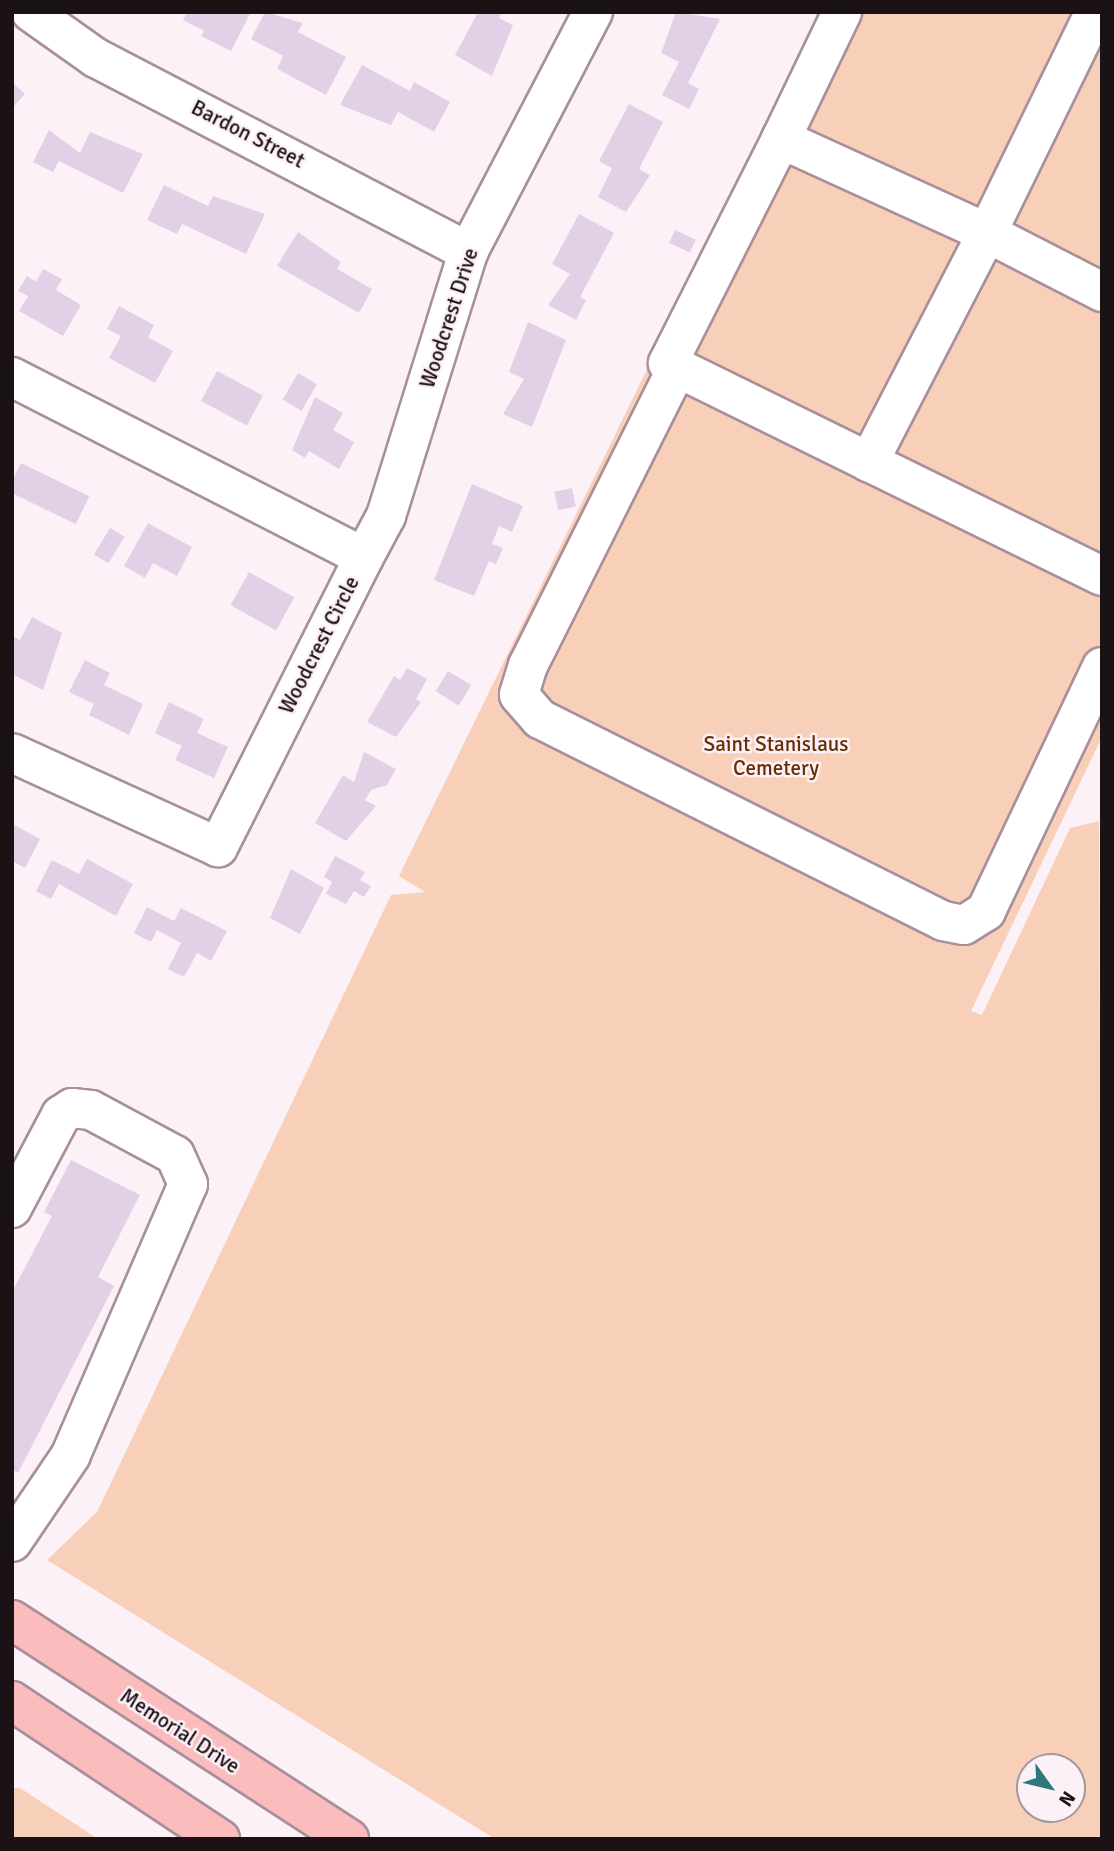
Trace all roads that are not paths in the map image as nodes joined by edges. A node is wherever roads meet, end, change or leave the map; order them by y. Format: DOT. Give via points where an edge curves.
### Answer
graph roads {
  1 [pos="31,12"];
  2 [pos="593,12"];
  3 [pos="842,12"];
  4 [pos="1095,12"];
  5 [pos="781,139"];
  6 [pos="988,233"];
  7 [pos="468,252"];
  8 [pos="1102,292"];
  9 [pos="678,366"];
  10 [pos="12,377"];
  11 [pos="869,462"];
  12 [pos="364,557"];
  13 [pos="1102,576"];
  14 [pos="1102,667"];
  15 [pos="12,753"];
  16 [pos="12,1208"];
  17 [pos="25,1496"];
  18 [pos="12,1542"];
  19 [pos="12,1620"];
  20 [pos="12,1701"];
  21 [pos="211,1835"];
  22 [pos="349,1839"];
  1 -- 7 [label="street, Bardon Street" via="96,58"];
  2 -- 7 [label="street, Woodcrest Drive"];
  3 -- 5 [label="street"];
  4 -- 6 [label="street"];
  5 -- 6 [label="street"];
  5 -- 9 [label="street" via="668,363"];
  6 -- 8 [label="street"];
  6 -- 11 [label="street"];
  7 -- 12 [label="street, Woodcrest Drive" via="386,516"];
  9 -- 11 [label="street"];
  9 -- 14 [label="street" via="528,665 519,695 540,719 943,920 964,925 986,911"];
  10 -- 12 [label="street, Woodcrest Circle"];
  11 -- 13 [label="street"];
  12 -- 15 [label="street, Woodcrest Circle" via="218,847"];
  16 -- 17 [label="street" via="61,1115 72,1108 90,1110 175,1155 188,1184 71,1455"];
  17 -- 18 [label="street"];
  19 -- 22 [label="main road, Memorial Drive"];
  20 -- 21 [label="main road"];
}
